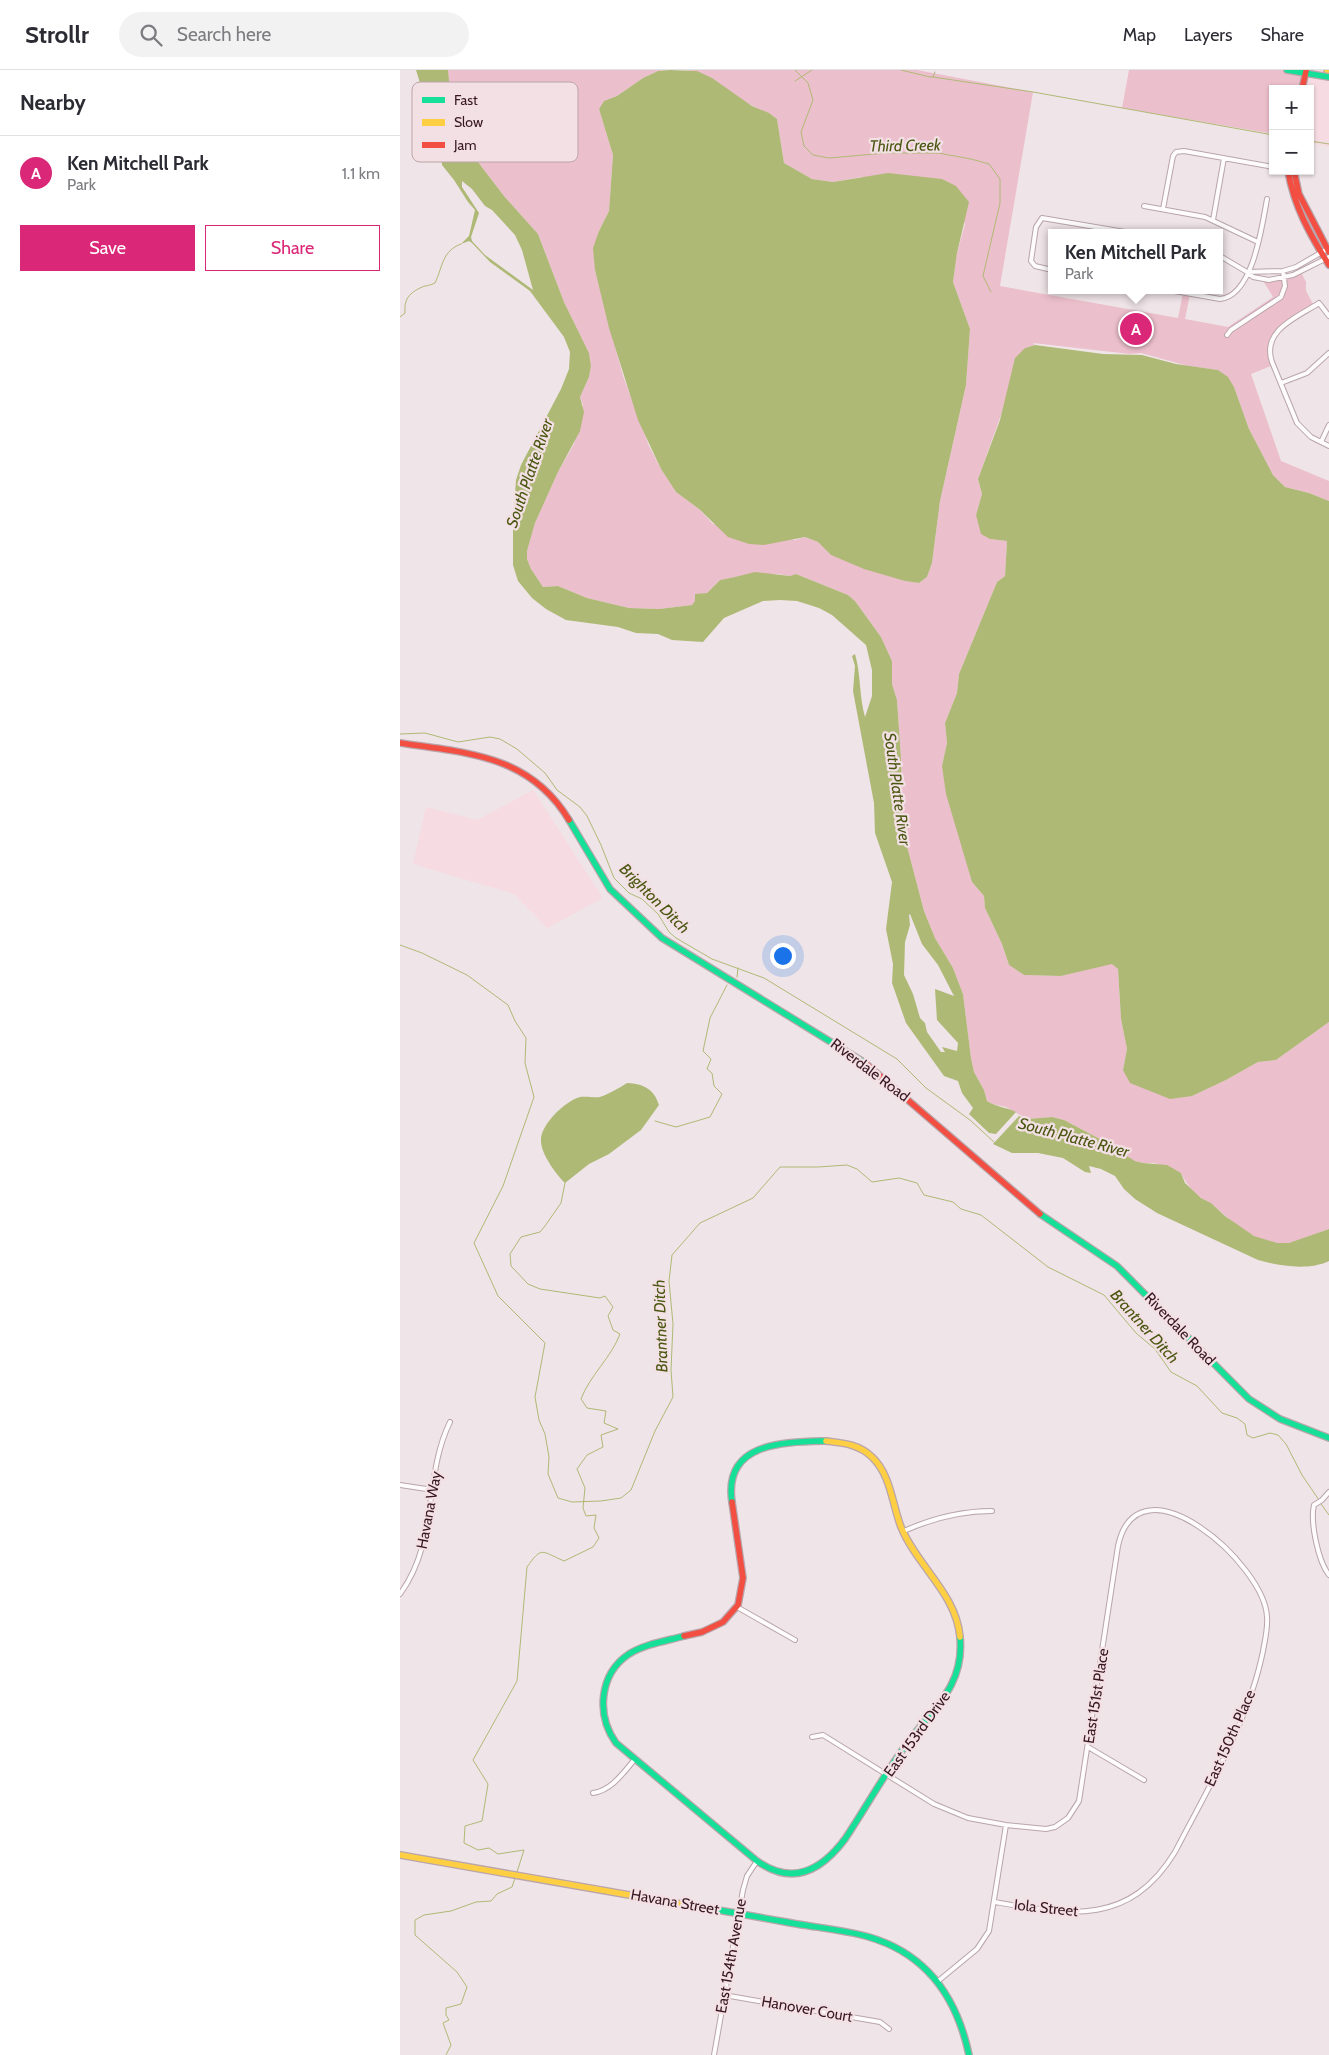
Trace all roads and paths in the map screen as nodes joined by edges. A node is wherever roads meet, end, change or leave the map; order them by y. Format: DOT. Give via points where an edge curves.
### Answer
graph roads {
  1 [pos="1287,70"];
  2 [pos="1305,72"];
  3 [pos="1329,77"];
  4 [pos="1303,85"];
  5 [pos="1224,158"];
  6 [pos="1269,166"];
  7 [pos="1289,175"];
  8 [pos="1295,175"];
  9 [pos="1267,199"];
  10 [pos="1144,206"];
  11 [pos="1163,209"];
  12 [pos="1213,220"];
  13 [pos="1107,229"];
  14 [pos="1258,242"];
  15 [pos="1327,250"];
  16 [pos="1223,258"];
  17 [pos="1327,258"];
  18 [pos="1329,266"];
  19 [pos="1048,268"];
  20 [pos="1283,271"];
  21 [pos="1247,272"];
  22 [pos="1284,278"];
  23 [pos="1190,294"];
  24 [pos="1329,316"];
  25 [pos="1227,336"];
  26 [pos="1329,353"];
  27 [pos="1280,383"];
  28 [pos="1329,425"];
  29 [pos="1321,442"];
  30 [pos="1329,446"];
  31 [pos="400,743"];
  32 [pos="450,1422"];
  33 [pos="1329,1438"];
  34 [pos="400,1485"];
  35 [pos="433,1490"];
  36 [pos="1329,1492"];
  37 [pos="992,1511"];
  38 [pos="904,1531"];
  39 [pos="1329,1575"];
  40 [pos="400,1594"];
  41 [pos="1266,1606"];
  42 [pos="737,1607"];
  43 [pos="795,1640"];
  44 [pos="812,1737"];
  45 [pos="1088,1747"];
  46 [pos="635,1759"];
  47 [pos="886,1775"];
  48 [pos="1144,1780"];
  49 [pos="593,1793"];
  50 [pos="1198,1809"];
  51 [pos="1006,1825"];
  52 [pos="400,1854"];
  53 [pos="757,1861"];
  54 [pos="995,1902"];
  55 [pos="739,1913"];
  56 [pos="937,1982"];
  57 [pos="724,1994"];
  58 [pos="888,2029"];
  59 [pos="714,2055"];
  60 [pos="969,2055"];
  1 -- 2 [label="street"];
  2 -- 3 [label="street"];
  2 -- 4 [label="street"];
  5 -- 6 [label="street"];
  5 -- 11 [label="street" via="1184,151 1174,153"];
  5 -- 12 [label="street"];
  7 -- 15 [label="street" via="1294,200"];
  8 -- 15 [label="street" via="1299,194"];
  9 -- 14 [label="street"];
  10 -- 11 [label="street"];
  11 -- 12 [label="street"];
  12 -- 14 [label="street"];
  13 -- 19 [label="street" via="1042,218 1037,224 1031,259 1034,265"];
  14 -- 21 [label="street"];
  15 -- 17 [label="street"];
  15 -- 20 [label="street"];
  16 -- 21 [label="street"];
  17 -- 18 [label="street"];
  17 -- 22 [label="street"];
  20 -- 21 [label="street"];
  20 -- 22 [label="street"];
  21 -- 22 [label="street" via="1262,279"];
  21 -- 23 [label="street" via="1242,286 1225,298"];
  22 -- 25 [label="street" via="1281,296"];
  24 -- 27 [label="street" via="1319,303 1277,330 1269,351"];
  26 -- 27 [label="street" via="1307,373"];
  27 -- 29 [label="street" via="1297,423 1305,433"];
  28 -- 29 [label="street"];
  29 -- 30 [label="street"];
  31 -- 33 [label="street, Riverdale Road" via="480,755 509,765 533,779 565,813 610,889 662,938 868,1065 1044,1218 1117,1266 1256,1405 1280,1420"];
  32 -- 35 [label="street, Havana Way" via="442,1442"];
  34 -- 35 [label="street"];
  35 -- 40 [label="street, Havana Way" via="418,1561"];
  36 -- 39 [label="street" via="1314,1505 1312,1521"];
  37 -- 38 [label="street" via="953,1514"];
  38 -- 42 [label="street, East 153rd Drive" via="886,1475 870,1456 858,1448 832,1441 762,1447 743,1459 734,1471 730,1488 743,1578"];
  38 -- 47 [label="street, East 153rd Drive" via="953,1605 960,1629 960,1656 948,1694"];
  41 -- 45 [label="street, East 151st Place" via="1234,1556 1202,1527 1168,1512 1140,1514 1127,1526 1120,1540"];
  41 -- 50 [label="street, East 150th Place" via="1264,1641 1251,1695"];
  42 -- 43 [label="street"];
  42 -- 46 [label="street" via="718,1626 637,1649 626,1655 612,1671 604,1691 604,1717 613,1739"];
  44 -- 47 [label="street, East 151st Place" via="823,1736"];
  45 -- 48 [label="street"];
  45 -- 51 [label="street, East 151st Place" via="1078,1801 1068,1818 1046,1829"];
  46 -- 49 [label="street" via="614,1783"];
  46 -- 53 [label="street"];
  47 -- 51 [label="street, East 151st Place" via="947,1810 968,1818"];
  47 -- 53 [label="street, East 153rd Drive" via="840,1847 823,1862 789,1875 775,1873"];
  50 -- 54 [label="street, Iola Street" via="1164,1869 1146,1887 1124,1901 1099,1910 1073,1913"];
  51 -- 54 [label="street"];
  52 -- 55 [label="street, Havana Street"];
  53 -- 55 [label="street, East 154th Avenue" via="746,1880"];
  54 -- 56 [label="street" via="989,1931 981,1945"];
  55 -- 56 [label="street, Havana Street" via="879,1940 910,1956"];
  55 -- 57 [label="street, East 154th Avenue"];
  56 -- 60 [label="street, Havana Street" via="960,2019"];
  57 -- 58 [label="street, Hanover Court" via="880,2022"];
  57 -- 59 [label="street, East 154th Avenue"];
}
